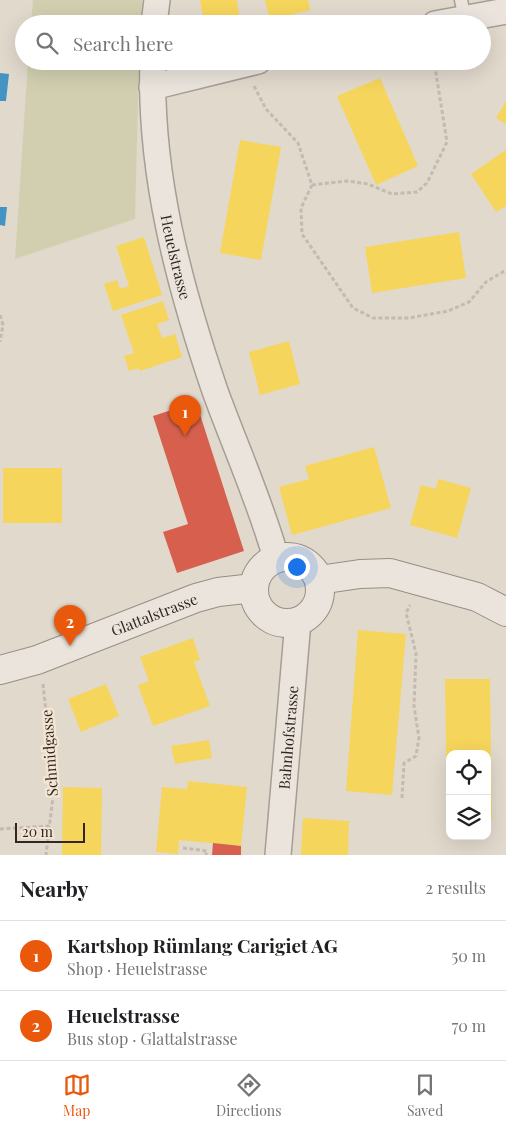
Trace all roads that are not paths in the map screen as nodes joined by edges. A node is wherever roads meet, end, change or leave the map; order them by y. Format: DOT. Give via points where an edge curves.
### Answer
graph roads {
  1 [pos="157,0"];
  2 [pos="463,9"];
  3 [pos="506,11"];
  4 [pos="155,15"];
  5 [pos="452,15"];
  6 [pos="153,70"];
  7 [pos="223,70"];
  8 [pos="152,87"];
  9 [pos="276,558"];
  10 [pos="319,580"];
  11 [pos="254,588"];
  12 [pos="506,612"];
  13 [pos="298,621"];
  14 [pos="0,670"];
  15 [pos="278,855"];
  1 -- 4 [label="street"];
  2 -- 3 [label="street"];
  2 -- 5 [label="street"];
  6 -- 8 [label="street, Heuelstrasse"];
  7 -- 8 [label="street"];
  8 -- 9 [label="street, Heuelstrasse" via="158,172 176,260 215,389"];
  9 -- 10 [label="street" via="302,560 310,565"];
  9 -- 11 [label="street" via="260,570"];
  10 -- 12 [label="street" via="390,573 477,597"];
  10 -- 13 [label="street" via="319,598 315,608"];
  11 -- 13 [label="street" via="256,602 267,617 287,623"];
  11 -- 14 [label="street, Glattalstrasse" via="196,598 37,660"];
  13 -- 15 [label="street, Bahnhofstrasse"];
}
